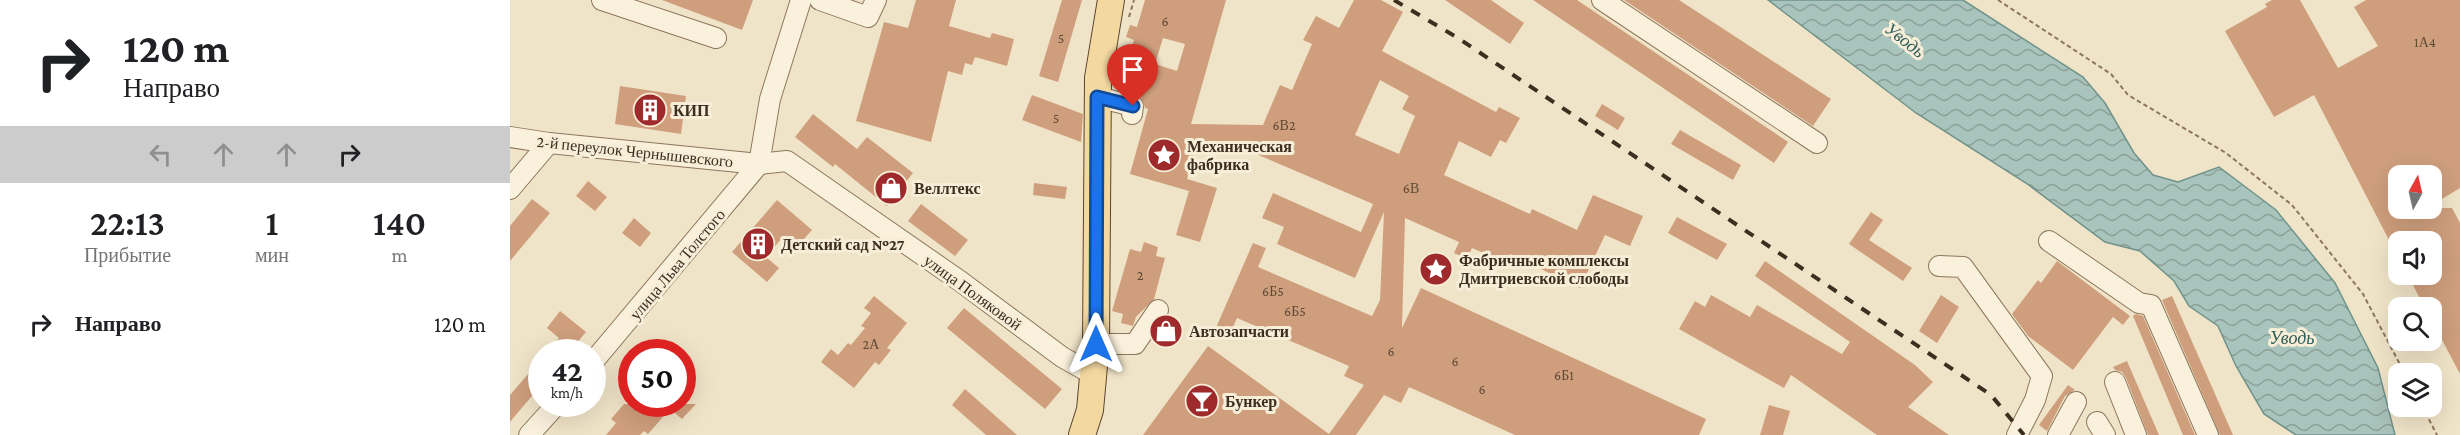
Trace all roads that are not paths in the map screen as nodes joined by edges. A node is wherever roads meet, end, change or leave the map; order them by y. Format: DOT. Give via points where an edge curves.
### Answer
graph roads {
  1 [pos="602,0"];
  2 [pos="801,0"];
  3 [pos="820,0"];
  4 [pos="876,0"];
  5 [pos="1111,0"];
  6 [pos="1602,0"];
  7 [pos="717,38"];
  8 [pos="1097,97"];
  9 [pos="1132,114"];
  10 [pos="510,136"];
  11 [pos="549,143"];
  12 [pos="1817,143"];
  13 [pos="759,164"];
  14 [pos="510,189"];
  15 [pos="2049,242"];
  16 [pos="1939,266"];
  17 [pos="1158,310"];
  18 [pos="1096,344"];
  19 [pos="606,346"];
  20 [pos="1094,375"];
  21 [pos="2115,382"];
  22 [pos="2076,402"];
  23 [pos="545,417"];
  24 [pos="529,435"];
  25 [pos="1082,435"];
  26 [pos="2017,435"];
  27 [pos="2058,435"];
  28 [pos="2136,435"];
  29 [pos="2208,435"];
  1 -- 7 [label="street"];
  2 -- 13 [label="street" via="770,99"];
  3 -- 4 [label="street" via="868,16"];
  5 -- 8 [label="main road" via="1099,60"];
  6 -- 12 [label="street"];
  8 -- 9 [label="street" via="1133,106"];
  8 -- 18 [label="main road"];
  10 -- 11 [label="street, 2-й переулок Чернышевского"];
  11 -- 13 [label="street, 2-й переулок Чернышевского"];
  11 -- 14 [label="street"];
  13 -- 19 [label="street, улица Льва Толстого"];
  13 -- 20 [label="street, улица Поляковой" via="788,161 960,280 1062,357"];
  15 -- 29 [label="street" via="2139,303 2151,305"];
  16 -- 26 [label="street" via="1963,267 2042,376"];
  17 -- 18 [label="street" via="1136,344"];
  18 -- 20 [label="main road"];
  20 -- 25 [label="main road"];
  21 -- 28 [label="street"];
  22 -- 27 [label="street"];
  23 -- 24 [label="street"];
}
